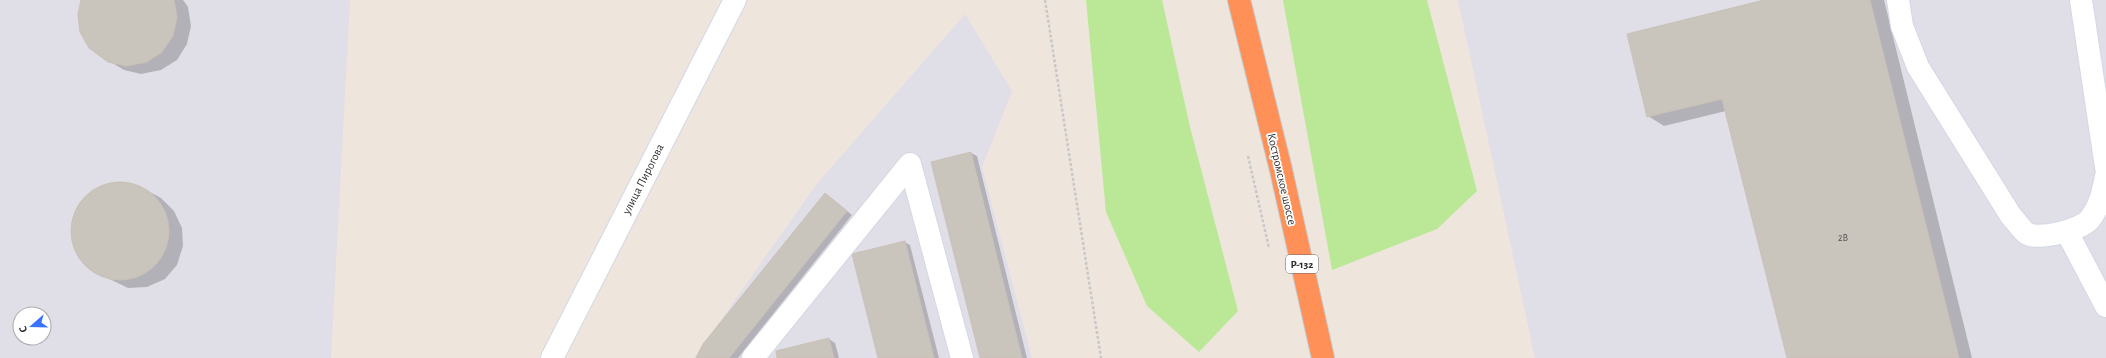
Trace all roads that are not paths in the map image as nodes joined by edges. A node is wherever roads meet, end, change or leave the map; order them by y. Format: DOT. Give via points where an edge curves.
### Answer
graph roads {
  1 [pos="735,0"];
  2 [pos="1239,0"];
  3 [pos="1898,0"];
  4 [pos="2081,0"];
  5 [pos="2106,167"];
  6 [pos="2106,176"];
  7 [pos="2067,232"];
  8 [pos="2106,306"];
  9 [pos="552,358"];
  10 [pos="753,358"];
  11 [pos="962,358"];
  12 [pos="1323,358"];
  1 -- 9 [label="street, улица Пирогова"];
  2 -- 12 [label="highway, Костромское шоссе / Р-132" via="1281,170"];
  3 -- 7 [label="street" via="1902,26 1918,67 2011,216 2026,233 2037,237"];
  4 -- 5 [label="street"];
  6 -- 7 [label="street" via="2101,201 2089,221"];
  7 -- 8 [label="street"];
  10 -- 11 [label="street" via="910,164"];
}
